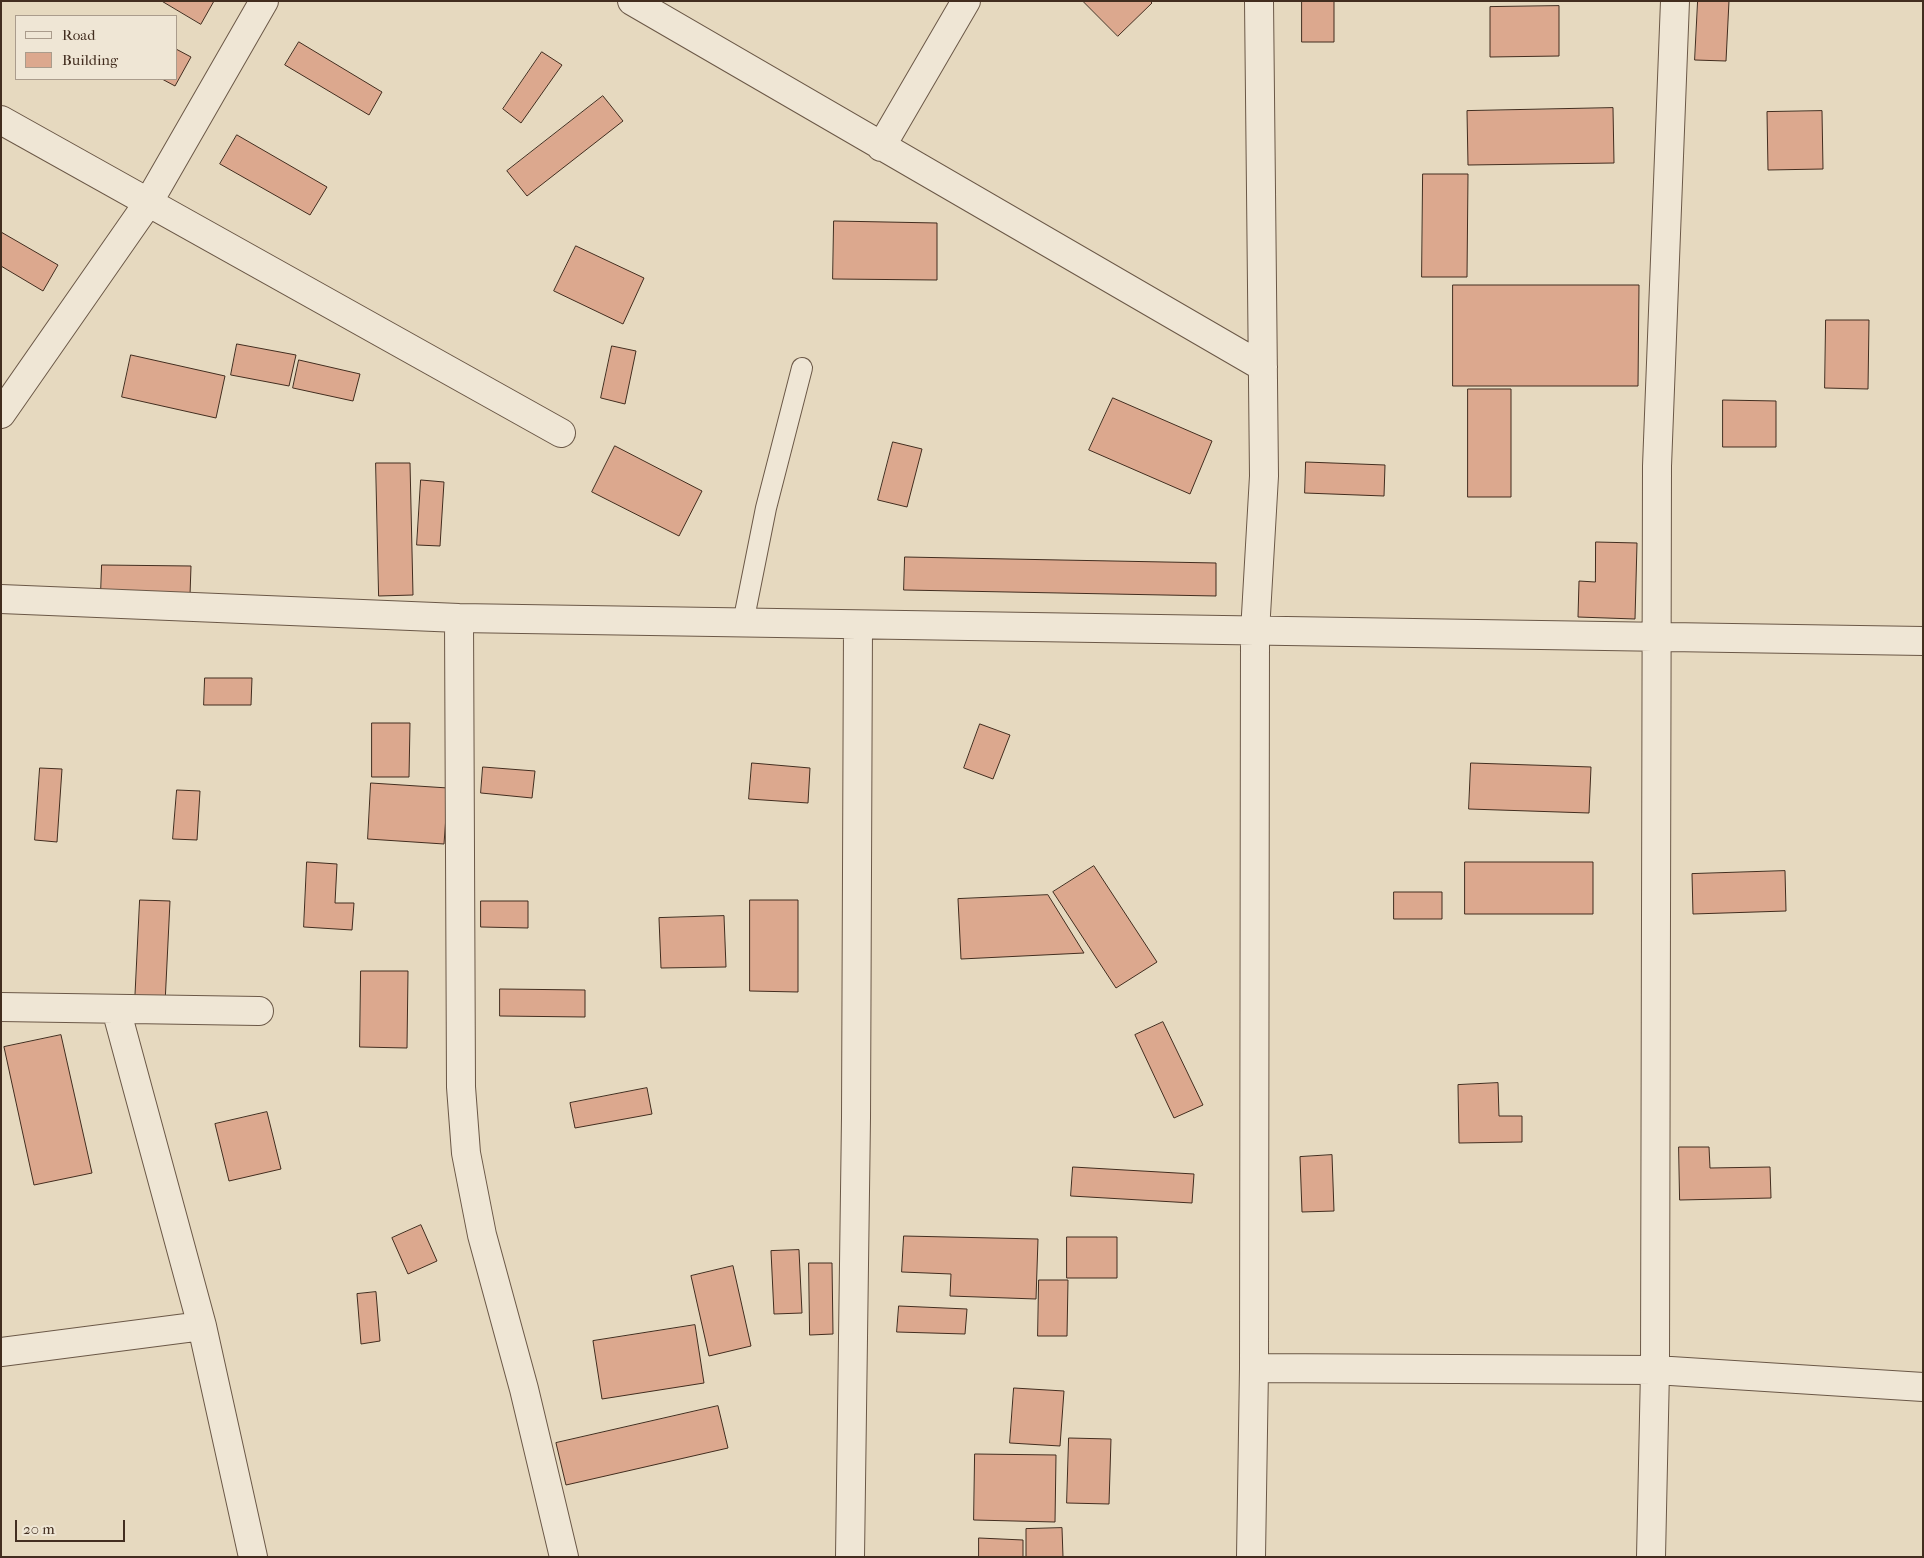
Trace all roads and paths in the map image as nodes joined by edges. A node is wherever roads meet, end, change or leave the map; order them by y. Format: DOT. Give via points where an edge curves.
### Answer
graph roads {
  1 [pos="264,1"];
  2 [pos="632,1"];
  3 [pos="966,1"];
  4 [pos="1259,1"];
  5 [pos="1675,1"];
  6 [pos="1,120"];
  7 [pos="882,147"];
  8 [pos="148,202"];
  9 [pos="1263,367"];
  10 [pos="802,368"];
  11 [pos="1,414"];
  12 [pos="561,433"];
  13 [pos="1,599"];
  14 [pos="459,618"];
  15 [pos="743,623"];
  16 [pos="858,625"];
  17 [pos="1255,632"];
  18 [pos="1658,636"];
  19 [pos="1923,641"];
  20 [pos="1,1007"];
  21 [pos="116,1009"];
  22 [pos="259,1011"];
  23 [pos="202,1326"];
  24 [pos="1,1352"];
  25 [pos="1254,1368"];
  26 [pos="1655,1370"];
  27 [pos="1923,1387"];
  28 [pos="253,1557"];
  29 [pos="564,1557"];
  30 [pos="850,1557"];
  31 [pos="1251,1557"];
  32 [pos="1651,1557"];
  1 -- 8 [label="street"];
  2 -- 7 [label="street"];
  3 -- 7 [label="street"];
  4 -- 9 [label="street"];
  5 -- 18 [label="street" via="1657,466"];
  6 -- 8 [label="street"];
  7 -- 9 [label="street"];
  8 -- 11 [label="street"];
  8 -- 12 [label="street"];
  9 -- 17 [label="street" via="1264,476"];
  10 -- 15 [label="lane" via="766,508"];
  13 -- 14 [label="street"];
  14 -- 15 [label="street"];
  14 -- 29 [label="street" via="461,1087 466,1154 482,1235 524,1389"];
  15 -- 16 [label="street"];
  16 -- 17 [label="street"];
  16 -- 30 [label="street"];
  17 -- 18 [label="street"];
  17 -- 25 [label="street"];
  18 -- 19 [label="street"];
  18 -- 26 [label="street"];
  20 -- 21 [label="street"];
  21 -- 22 [label="street"];
  21 -- 23 [label="street"];
  23 -- 24 [label="street"];
  23 -- 28 [label="street"];
  25 -- 26 [label="street"];
  25 -- 31 [label="street"];
  26 -- 27 [label="street"];
  26 -- 32 [label="street"];
}
